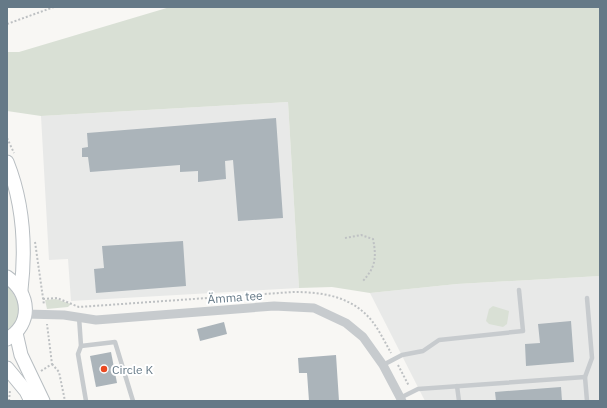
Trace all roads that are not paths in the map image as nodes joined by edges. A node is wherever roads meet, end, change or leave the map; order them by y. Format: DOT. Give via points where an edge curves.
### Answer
graph roads {
  1 [pos="7,162"];
  2 [pos="7,277"];
  3 [pos="21,290"];
  4 [pos="519,290"];
  5 [pos="587,298"];
  6 [pos="25,314"];
  7 [pos="79,318"];
  8 [pos="12,336"];
  9 [pos="81,346"];
  10 [pos="383,365"];
  11 [pos="7,368"];
  12 [pos="585,377"];
  13 [pos="457,386"];
  14 [pos="401,400"];
  15 [pos="31,401"];
  16 [pos="43,401"];
  17 [pos="86,401"];
  18 [pos="133,401"];
  19 [pos="459,401"];
  20 [pos="587,401"];
  1 -- 3 [label="main road" via="22,221"];
  2 -- 3 [label="main road"];
  3 -- 6 [label="main road"];
  4 -- 10 [label="lane" via="523,331 439,340 423,351 402,355"];
  5 -- 12 [label="lane" via="592,358"];
  6 -- 7 [label="street, Ämma tee"];
  6 -- 8 [label="main road" via="22,324"];
  7 -- 9 [label="lane"];
  7 -- 10 [label="street, Ämma tee" via="96,320 274,306 314,308 346,323 363,337"];
  8 -- 16 [label="main road"];
  9 -- 17 [label="lane" via="78,354"];
  9 -- 18 [label="lane" via="115,342"];
  10 -- 14 [label="street, Ämma tee"];
  11 -- 15 [label="main road"];
  12 -- 13 [label="lane"];
  12 -- 20 [label="lane"];
  13 -- 14 [label="lane" via="418,389"];
  13 -- 19 [label="lane"];
}
